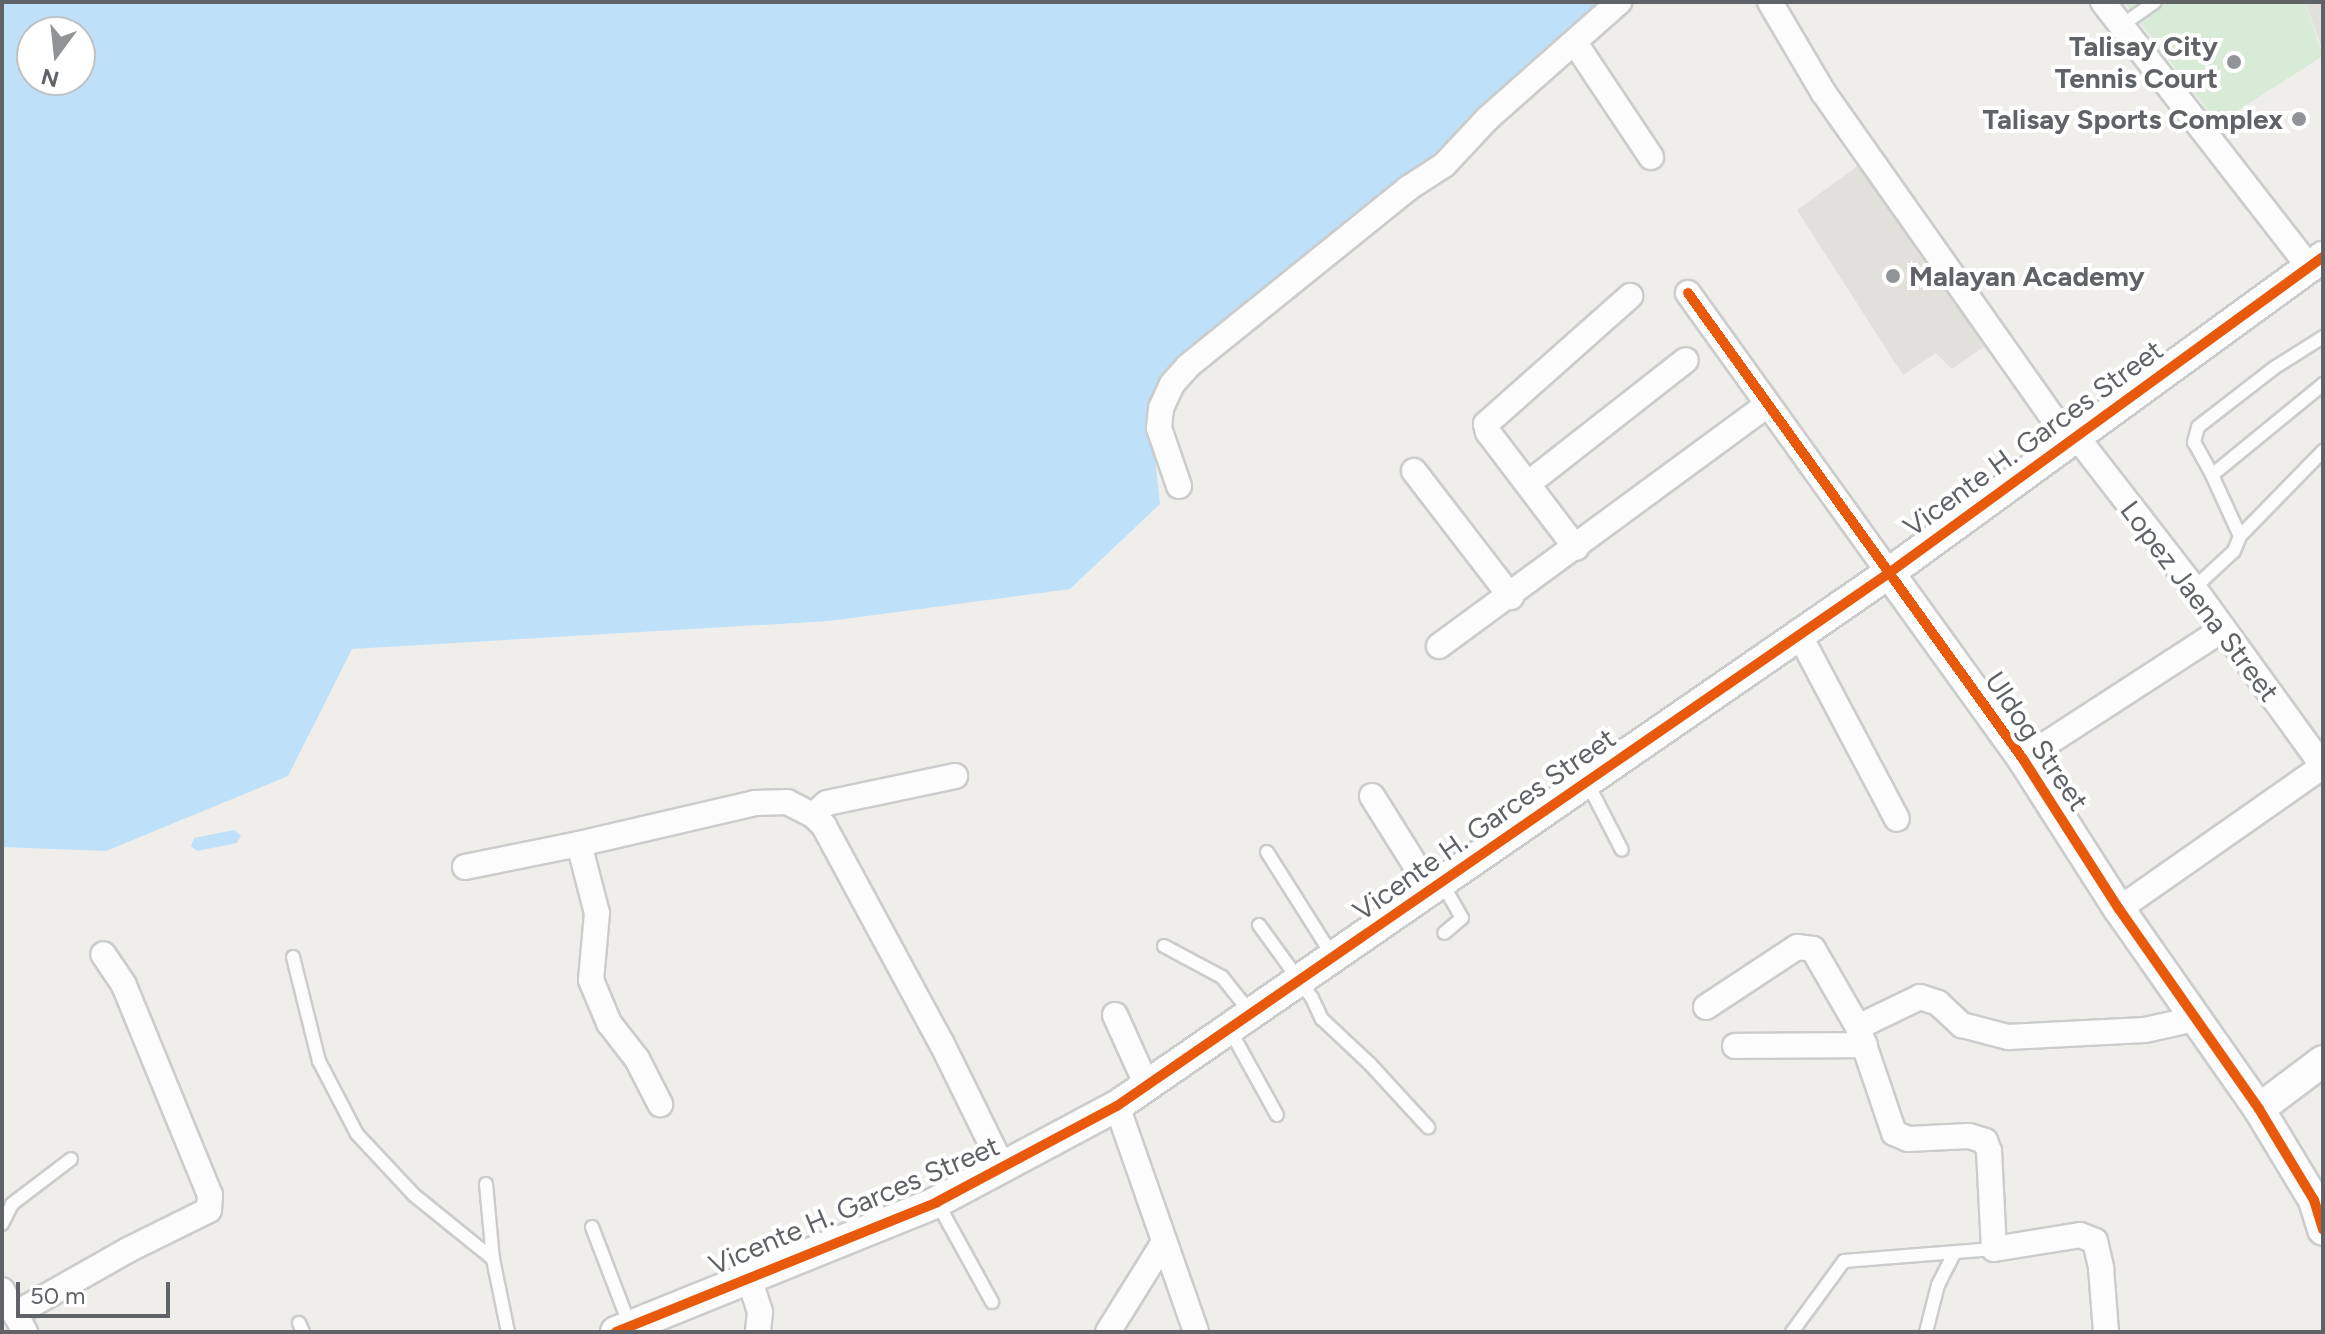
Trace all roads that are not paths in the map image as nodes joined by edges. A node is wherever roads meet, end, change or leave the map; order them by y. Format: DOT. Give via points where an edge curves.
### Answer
graph roads {
  1 [pos="1619,2"];
  2 [pos="1770,2"];
  3 [pos="2103,2"];
  4 [pos="2155,2"];
  5 [pos="2122,25"];
  6 [pos="1575,43"];
  7 [pos="1651,157"];
  8 [pos="2316,262"];
  9 [pos="1688,293"];
  10 [pos="1630,296"];
  11 [pos="2323,337"];
  12 [pos="1686,360"];
  13 [pos="2323,384"];
  14 [pos="1766,406"];
  15 [pos="2072,439"];
  16 [pos="2323,451"];
  17 [pos="1414,471"];
  18 [pos="2212,475"];
  19 [pos="1529,483"];
  20 [pos="1179,486"];
  21 [pos="2240,536"];
  22 [pos="1576,548"];
  23 [pos="1889,573"];
  24 [pos="2194,588"];
  25 [pos="1511,597"];
  26 [pos="2223,629"];
  27 [pos="1799,634"];
  28 [pos="1439,646"];
  29 [pos="2023,759"];
  30 [pos="2323,766"];
  31 [pos="955,776"];
  32 [pos="1587,782"];
  33 [pos="1372,796"];
  34 [pos="813,815"];
  35 [pos="1897,819"];
  36 [pos="579,844"];
  37 [pos="1622,850"];
  38 [pos="1267,852"];
  39 [pos="465,867"];
  40 [pos="1437,886"];
  41 [pos="2119,909"];
  42 [pos="1259,925"];
  43 [pos="1444,933"];
  44 [pos="1164,946"];
  45 [pos="103,954"];
  46 [pos="293,957"];
  47 [pos="1334,958"];
  48 [pos="1299,982"];
  49 [pos="1706,1007"];
  50 [pos="1115,1015"];
  51 [pos="2195,1019"];
  52 [pos="1240,1022"];
  53 [pos="1861,1036"];
  54 [pos="1735,1046"];
  55 [pos="2323,1061"];
  56 [pos="1147,1086"];
  57 [pos="660,1104"];
  58 [pos="1117,1106"];
  59 [pos="2259,1109"];
  60 [pos="1277,1115"];
  61 [pos="1428,1127"];
  62 [pos="71,1159"];
  63 [pos="1003,1168"];
  64 [pos="486,1184"];
  65 [pos="937,1202"];
  66 [pos="2,1224"];
  67 [pos="592,1227"];
  68 [pos="2323,1230"];
  69 [pos="1164,1242"];
  70 [pos="1994,1249"];
  71 [pos="1954,1254"];
  72 [pos="493,1259"];
  73 [pos="749,1278"];
  74 [pos="2,1290"];
  75 [pos="992,1302"];
  76 [pos="20,1323"];
  77 [pos="623,1329"];
  78 [pos="508,1332"];
  79 [pos="758,1332"];
  80 [pos="1108,1332"];
  81 [pos="1196,1332"];
  82 [pos="1792,1332"];
  83 [pos="1926,1332"];
  84 [pos="2106,1332"];
  1 -- 6 [label="street"];
  2 -- 15 [label="street, Lopez Jaena Street" via="1823,92"];
  3 -- 5 [label="street"];
  4 -- 5 [label="lane"];
  5 -- 8 [label="street"];
  6 -- 7 [label="street"];
  6 -- 20 [label="street" via="1488,118 1444,165 1188,366 1172,384 1159,428"];
  8 -- 15 [label="street, Vicente H. Garces Street"];
  9 -- 14 [label="street, Uldog Street"];
  10 -- 19 [label="street" via="1486,424"];
  11 -- 18 [label="lane" via="2198,427 2194,442"];
  12 -- 19 [label="street"];
  13 -- 18 [label="lane"];
  14 -- 22 [label="street"];
  14 -- 23 [label="street, Uldog Street"];
  15 -- 23 [label="street, Vicente H. Garces Street"];
  15 -- 24 [label="street, Lopez Jaena Street"];
  16 -- 21 [label="lane"];
  17 -- 25 [label="street"];
  18 -- 21 [label="lane"];
  19 -- 22 [label="street"];
  21 -- 24 [label="lane" via="2234,551"];
  22 -- 25 [label="street"];
  23 -- 27 [label="street, Vicente H. Garces Street"];
  23 -- 29 [label="street, Uldog Street"];
  24 -- 26 [label="street, Lopez Jaena Street"];
  25 -- 28 [label="street"];
  26 -- 29 [label="street"];
  26 -- 30 [label="street, Lopez Jaena Street"];
  27 -- 32 [label="street, Vicente H. Garces Street"];
  27 -- 35 [label="street"];
  29 -- 41 [label="street, Uldog Street"];
  30 -- 41 [label="street"];
  31 -- 34 [label="street" via="827,803"];
  32 -- 37 [label="lane"];
  32 -- 40 [label="street, Vicente H. Garces Street"];
  33 -- 40 [label="street"];
  34 -- 36 [label="street" via="787,802 755,803"];
  34 -- 63 [label="street" via="824,826 942,1044"];
  36 -- 39 [label="street"];
  36 -- 57 [label="street" via="597,913 591,980 609,1023 637,1059"];
  38 -- 47 [label="lane"];
  40 -- 43 [label="lane" via="1462,918"];
  40 -- 47 [label="street, Vicente H. Garces Street"];
  41 -- 51 [label="street, Uldog Street"];
  42 -- 48 [label="lane"];
  44 -- 52 [label="lane" via="1222,977"];
  45 -- 76 [label="street" via="124,985 210,1195 209,1210 128,1250"];
  46 -- 72 [label="lane" via="319,1061 357,1134 414,1195"];
  47 -- 48 [label="street, Vicente H. Garces Street"];
  48 -- 52 [label="street, Vicente H. Garces Street"];
  48 -- 61 [label="lane" via="1322,1019"];
  49 -- 53 [label="street" via="1797,947 1806,947 1816,953"];
  50 -- 56 [label="street"];
  51 -- 53 [label="street" via="2145,1030 2008,1037 1962,1025 1938,1003 1920,997"];
  51 -- 59 [label="street, Uldog Street"];
  52 -- 56 [label="street, Vicente H. Garces Street"];
  52 -- 60 [label="lane"];
  53 -- 54 [label="street"];
  53 -- 70 [label="street" via="1894,1133 1900,1138 1969,1136 1985,1141"];
  55 -- 59 [label="street"];
  56 -- 58 [label="street, Vicente H. Garces Street"];
  58 -- 63 [label="street, Vicente H. Garces Street"];
  58 -- 69 [label="street"];
  59 -- 68 [label="street, Uldog Street" via="2314,1200"];
  62 -- 66 [label="lane" via="12,1204"];
  63 -- 65 [label="street, Vicente H. Garces Street"];
  64 -- 72 [label="lane"];
  65 -- 73 [label="street, Vicente H. Garces Street"];
  65 -- 75 [label="lane"];
  67 -- 77 [label="lane"];
  69 -- 80 [label="street"];
  69 -- 81 [label="street"];
  70 -- 71 [label="lane"];
  70 -- 84 [label="street" via="2089,1236 2099,1252"];
  71 -- 82 [label="lane" via="1844,1261"];
  71 -- 83 [label="lane" via="1938,1285"];
  72 -- 78 [label="lane"];
  73 -- 77 [label="street, Vicente H. Garces Street"];
  73 -- 79 [label="street" via="760,1312"];
  74 -- 76 [label="street"];
}
